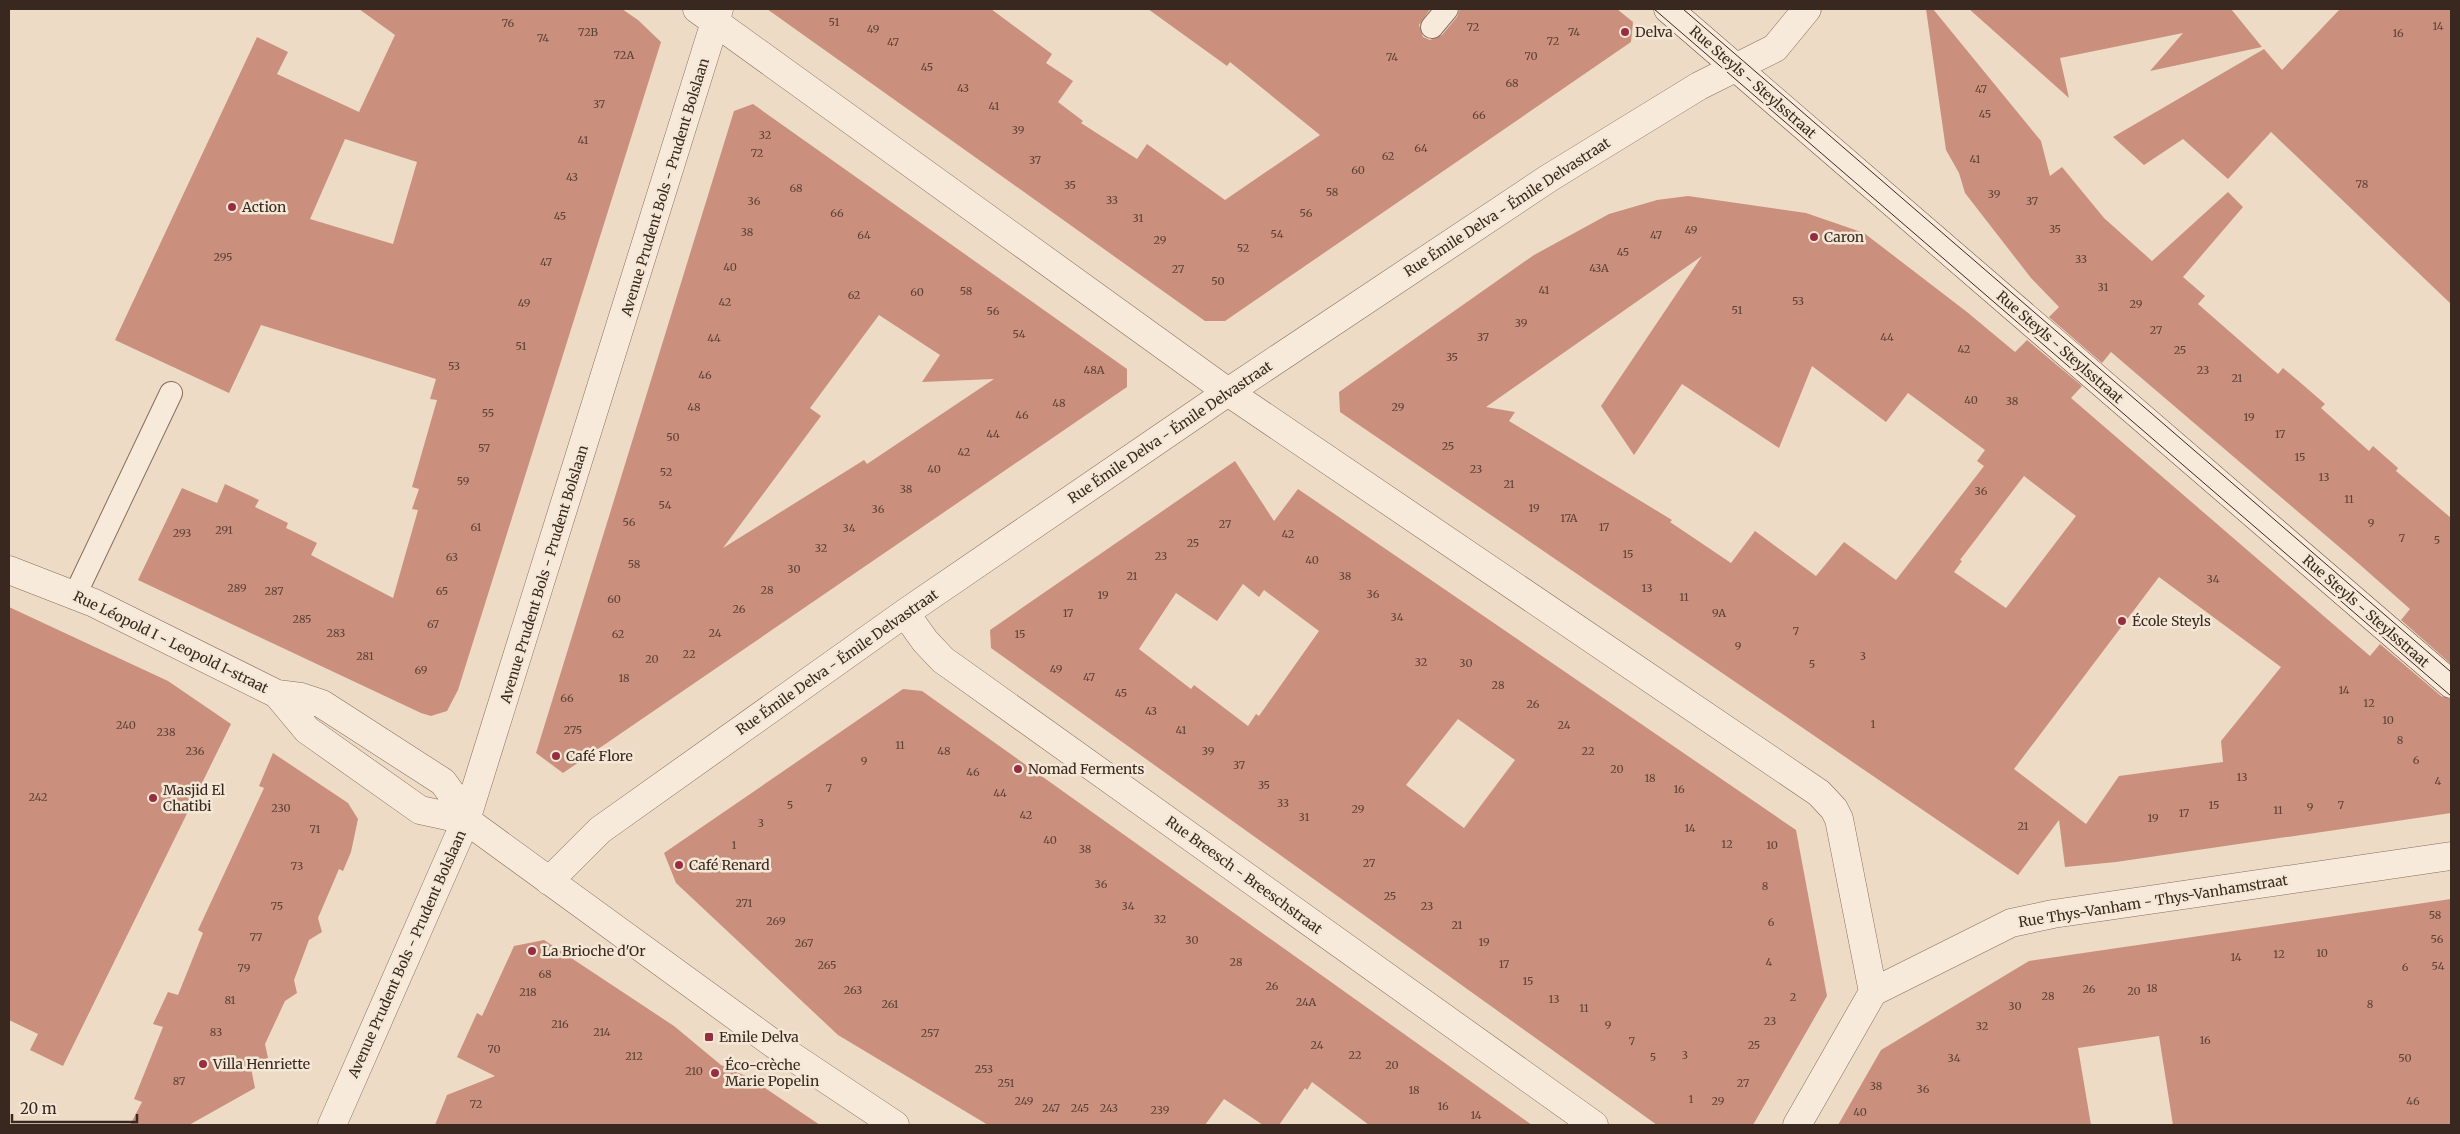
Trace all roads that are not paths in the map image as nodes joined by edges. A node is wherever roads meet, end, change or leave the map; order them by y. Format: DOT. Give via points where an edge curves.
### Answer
graph roads {
  1 [pos="1447,9"];
  2 [pos="1668,9"];
  3 [pos="1807,9"];
  4 [pos="711,13"];
  5 [pos="1432,27"];
  6 [pos="1736,68"];
  7 [pos="1228,392"];
  8 [pos="171,393"];
  9 [pos="9,570"];
  10 [pos="76,595"];
  11 [pos="905,613"];
  12 [pos="2451,684"];
  13 [pos="277,694"];
  14 [pos="466,820"];
  15 [pos="2451,856"];
  16 [pos="549,881"];
  17 [pos="1873,992"];
  18 [pos="332,1125"];
  19 [pos="895,1125"];
  20 [pos="1594,1125"];
  21 [pos="1797,1125"];
  1 -- 5 [label="lane"];
  2 -- 6 [label="street, Rue Steyls - Steylsstraat"];
  3 -- 6 [label="street, Rue Émile Delva - Émile Delvastraat" via="1775,48"];
  4 -- 7 [label="street"];
  4 -- 14 [label="street, Avenue Prudent Bols - Prudent Bolslaan"];
  6 -- 7 [label="street, Rue Émile Delva - Émile Delvastraat" via="1700,86 1549,178"];
  6 -- 12 [label="street, Rue Steyls - Steylsstraat"];
  7 -- 11 [label="street, Rue Émile Delva - Émile Delvastraat"];
  7 -- 17 [label="street" via="1823,797 1839,819"];
  8 -- 10 [label="lane"];
  9 -- 10 [label="street, Rue Léopold I - Leopold I-straat"];
  10 -- 13 [label="street, Rue Léopold I - Leopold I-straat"];
  11 -- 16 [label="street, Rue Émile Delva - Émile Delvastraat" via="600,830"];
  11 -- 20 [label="street, Rue Breesch - Breeschstraat" via="943,660"];
  13 -- 14 [label="street, Rue Léopold I - Leopold I-straat" via="307,730 420,810"];
  13 -- 14 [label="street, Rue Léopold I - Leopold I-straat" via="322,704 443,782"];
  14 -- 16 [label="street, Rue Léopold I - Leopold I-straat"];
  14 -- 18 [label="street, Avenue Prudent Bols - Prudent Bolslaan"];
  15 -- 17 [label="street, Rue Thys-Vanham - Thys-Vanhamstraat" via="2020,920"];
  16 -- 19 [label="street, Rue Léopold I - Leopold I-straat" via="798,1061"];
  17 -- 21 [label="street"];
}
